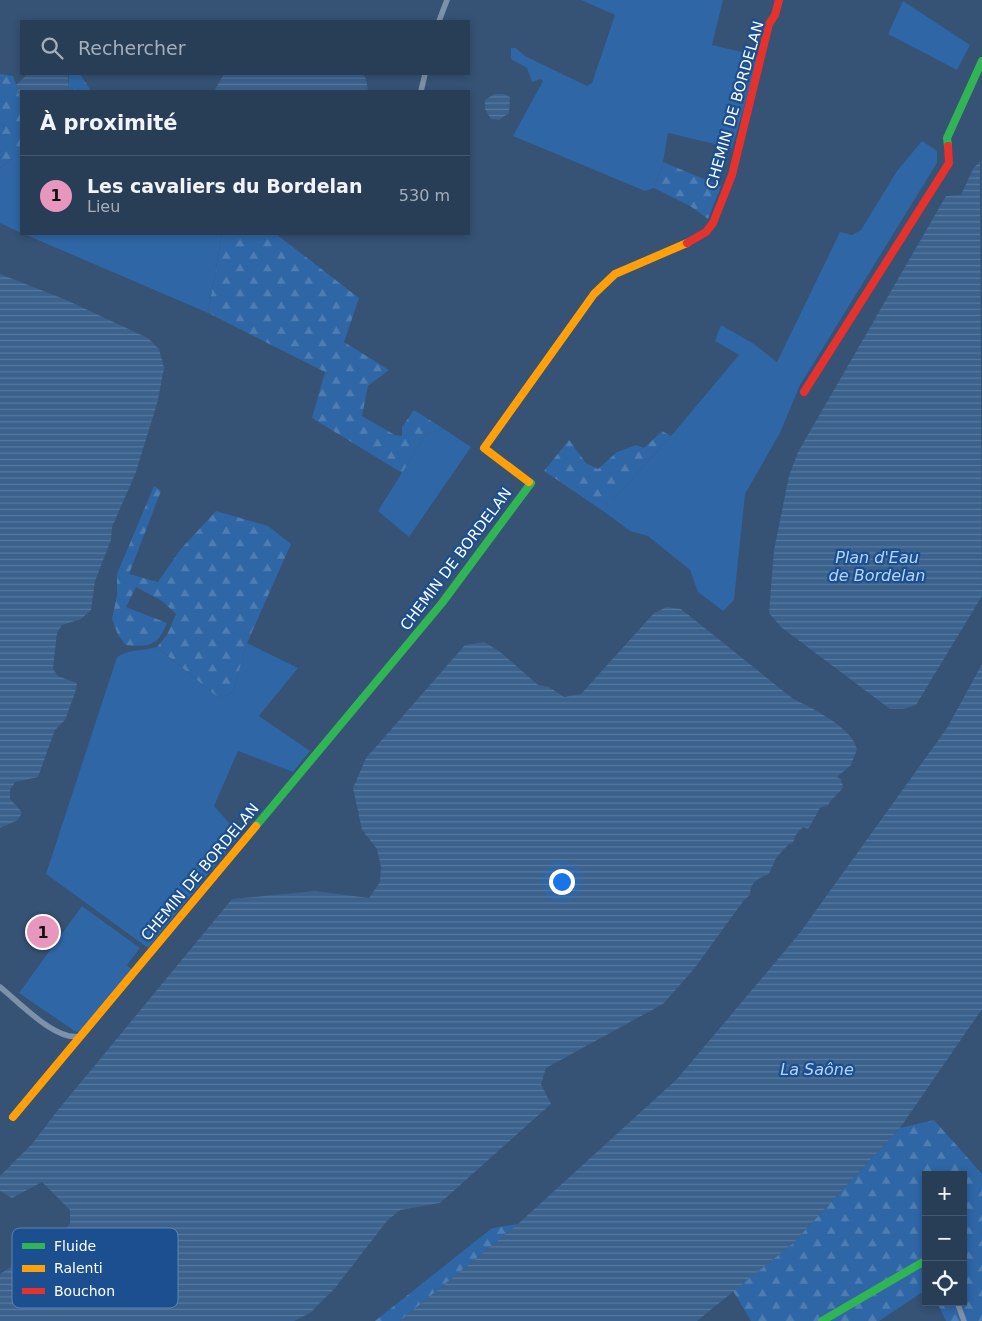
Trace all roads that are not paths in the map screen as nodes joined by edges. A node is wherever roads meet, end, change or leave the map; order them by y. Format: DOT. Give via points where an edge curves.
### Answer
graph roads {
  1 [pos="447,0"];
  2 [pos="779,0"];
  3 [pos="439,20"];
  4 [pos="982,61"];
  5 [pos="425,75"];
  6 [pos="422,90"];
  7 [pos="804,392"];
  8 [pos="0,988"];
  9 [pos="80,1036"];
  10 [pos="13,1117"];
  11 [pos="922,1263"];
  12 [pos="958,1306"];
  13 [pos="822,1321"];
  14 [pos="964,1321"];
  1 -- 3 [label="street"];
  2 -- 9 [label="street, CHEMIN DE BORDELAN" via="769,24 732,175 713,223 692,241 615,274 594,294 484,448 531,482 442,603"];
  4 -- 7 [label="street" via="947,138 949,163"];
  5 -- 6 [label="street"];
  8 -- 9 [label="street" via="57,1033 73,1038"];
  9 -- 10 [label="street, CHEMIN DE BORDELAN"];
  11 -- 13 [label="street"];
  12 -- 14 [label="street"];
}
